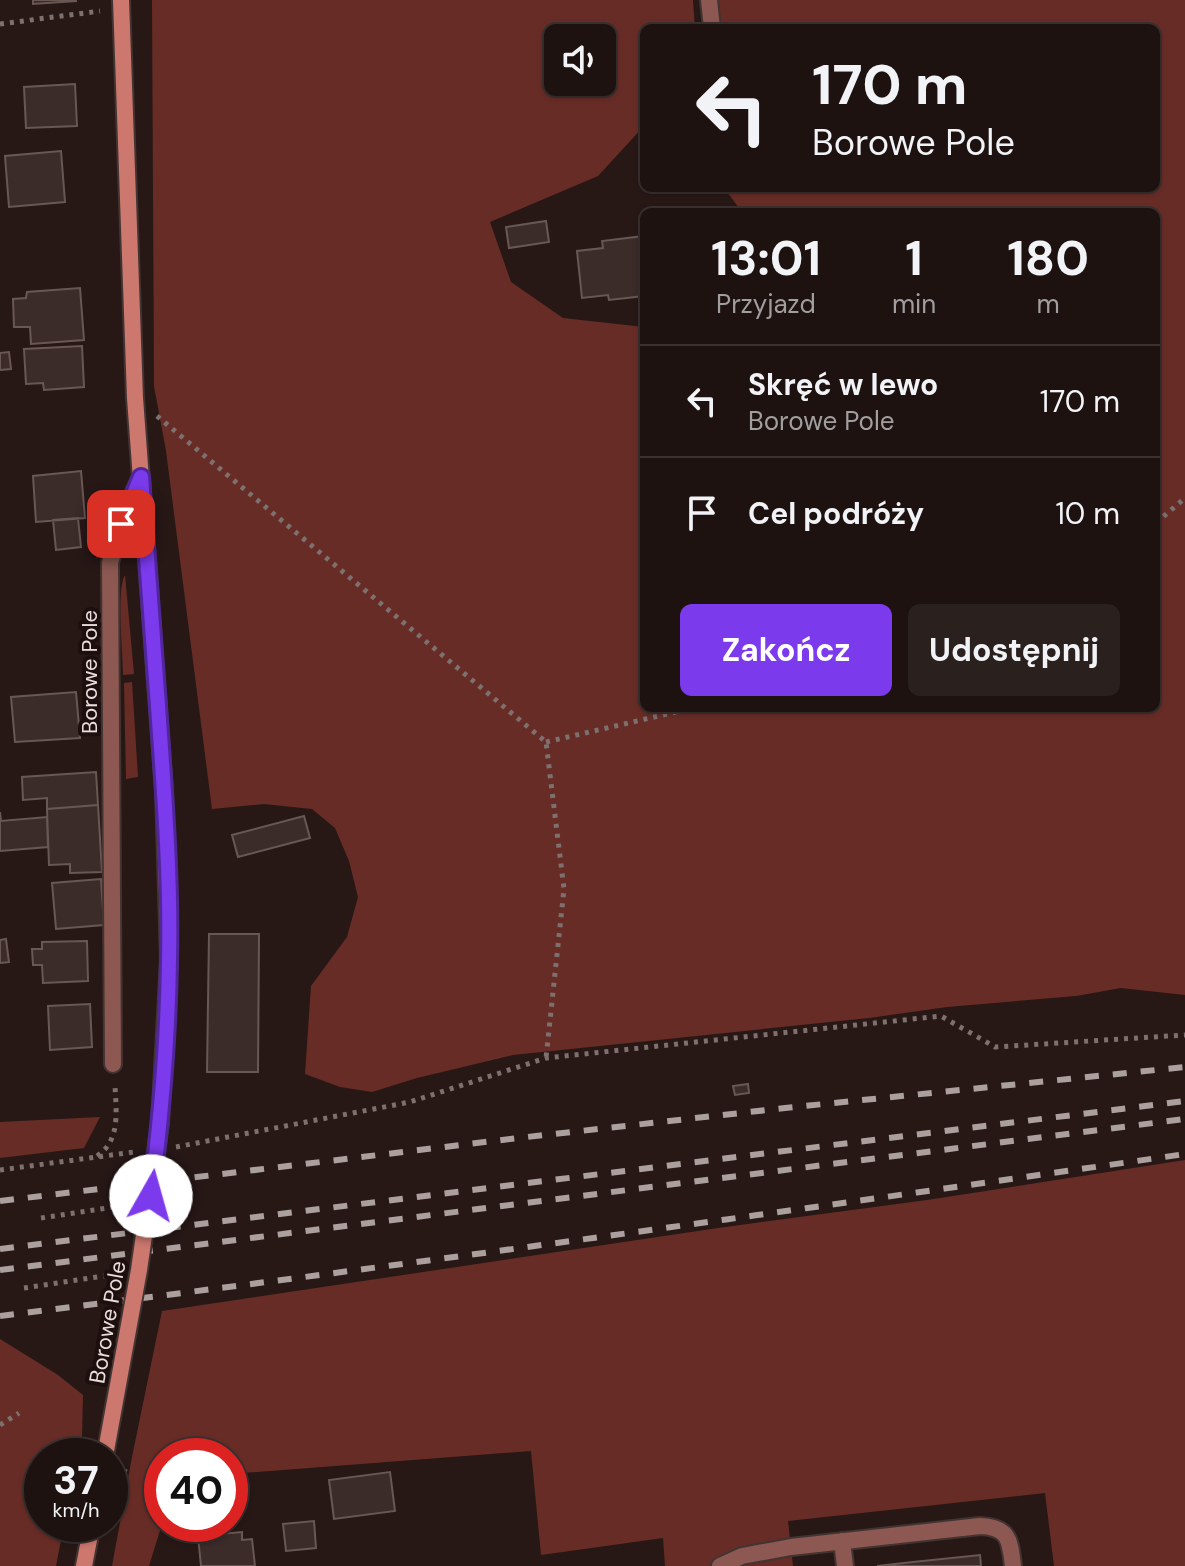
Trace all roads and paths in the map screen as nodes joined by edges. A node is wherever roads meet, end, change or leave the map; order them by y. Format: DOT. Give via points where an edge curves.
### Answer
graph roads {
  1 [pos="709,0"];
  2 [pos="121,4"];
  3 [pos="0,24"];
  4 [pos="712,24"];
  5 [pos="135,398"];
  6 [pos="141,477"];
  7 [pos="1185,498"];
  8 [pos="1160,520"];
  9 [pos="676,712"];
  10 [pos="546,742"];
  11 [pos="1185,1035"];
  12 [pos="546,1058"];
  13 [pos="113,1064"];
  14 [pos="172,1148"];
  15 [pos="142,1151"];
  16 [pos="96,1157"];
  17 [pos="0,1170"];
  18 [pos="129,1205"];
  19 [pos="41,1218"];
  20 [pos="117,1274"];
  21 [pos="24,1288"];
  22 [pos="19,1413"];
  23 [pos="0,1425"];
  24 [pos="108,1438"];
  25 [pos="842,1541"];
  26 [pos="89,1542"];
  27 [pos="84,1566"];
  28 [pos="720,1566"];
  29 [pos="845,1566"];
  30 [pos="1013,1566"];
  1 -- 4 [label="street"];
  2 -- 3 [label="path"];
  2 -- 5 [label="street, Borowe Pole"];
  5 -- 6 [label="street, Borowe Pole"];
  5 -- 10 [label="path"];
  6 -- 13 [label="street, Borowe Pole" via="110,563"];
  6 -- 24 [label="street, Borowe Pole, bridge" via="164,790 169,960 160,1124"];
  7 -- 8 [label="path"];
  9 -- 10 [label="path"];
  10 -- 12 [label="path" via="564,889"];
  11 -- 12 [label="path" via="995,1047 941,1016"];
  12 -- 14 [label="path" via="410,1102"];
  13 -- 16 [label="path" via="117,1117 113,1138"];
  15 -- 16 [label="path"];
  16 -- 17 [label="path"];
  18 -- 19 [label="path"];
  20 -- 21 [label="path"];
  22 -- 23 [label="path"];
  25 -- 28 [label="street" via="742,1556"];
  25 -- 29 [label="street"];
  25 -- 30 [label="street" via="990,1526 1009,1538"];
  26 -- 27 [label="street"];
}
